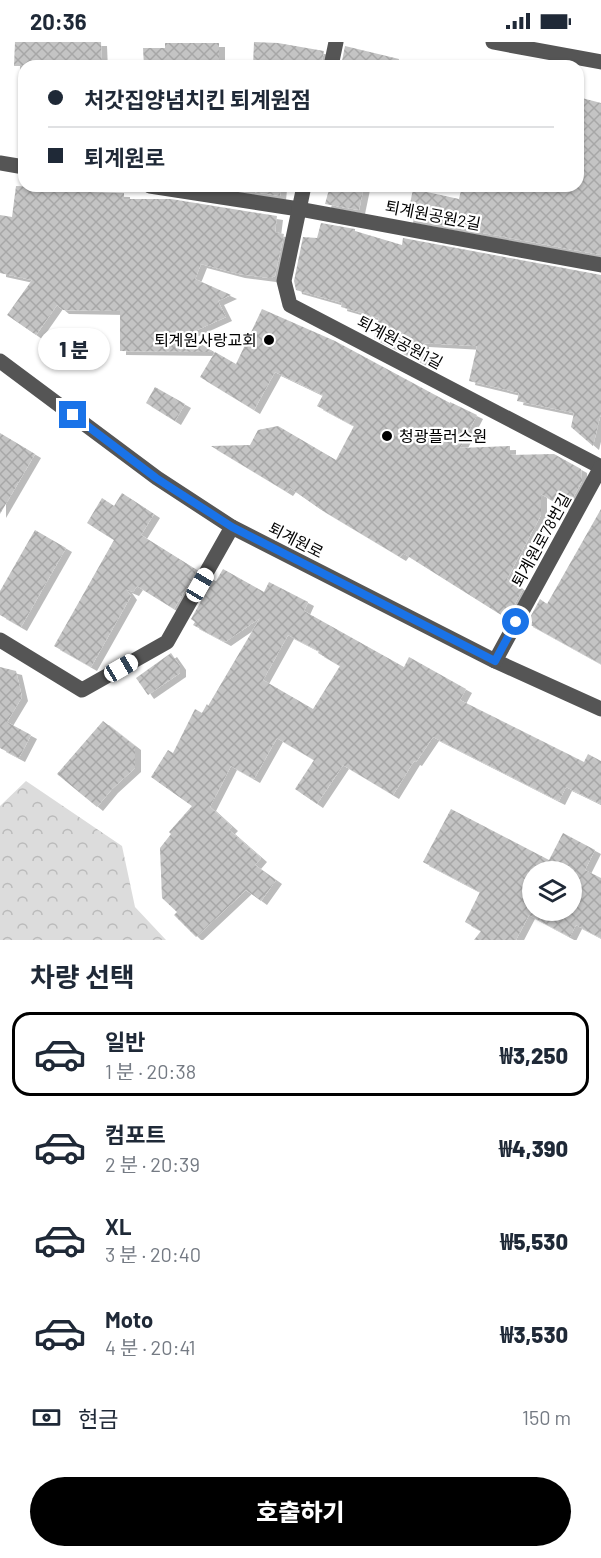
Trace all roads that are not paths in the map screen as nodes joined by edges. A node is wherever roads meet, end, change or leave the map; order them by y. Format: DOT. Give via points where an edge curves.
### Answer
graph roads {
  1 [pos="336,42"];
  2 [pos="493,42"];
  3 [pos="332,60"];
  4 [pos="601,62"];
  5 [pos="0,163"];
  6 [pos="18,166"];
  7 [pos="189,192"];
  8 [pos="303,192"];
  9 [pos="299,209"];
  10 [pos="601,265"];
  11 [pos="0,361"];
  12 [pos="601,467"];
  13 [pos="232,527"];
  14 [pos="0,640"];
  15 [pos="495,661"];
  16 [pos="601,709"];
  1 -- 3 [label="street"];
  2 -- 4 [label="street"];
  5 -- 6 [label="street"];
  7 -- 9 [label="street, 퇴계원공원2길"];
  8 -- 9 [label="street, 퇴계원공원1길"];
  9 -- 10 [label="street, 퇴계원공원2길"];
  9 -- 12 [label="street, 퇴계원공원1길" via="284,281 290,305"];
  11 -- 13 [label="street, 퇴계원로" via="156,478"];
  12 -- 15 [label="street, 퇴계원로78번길"];
  13 -- 14 [label="street" via="167,642 82,690"];
  13 -- 15 [label="street, 퇴계원로"];
  15 -- 16 [label="street, 퇴계원로"];
}
